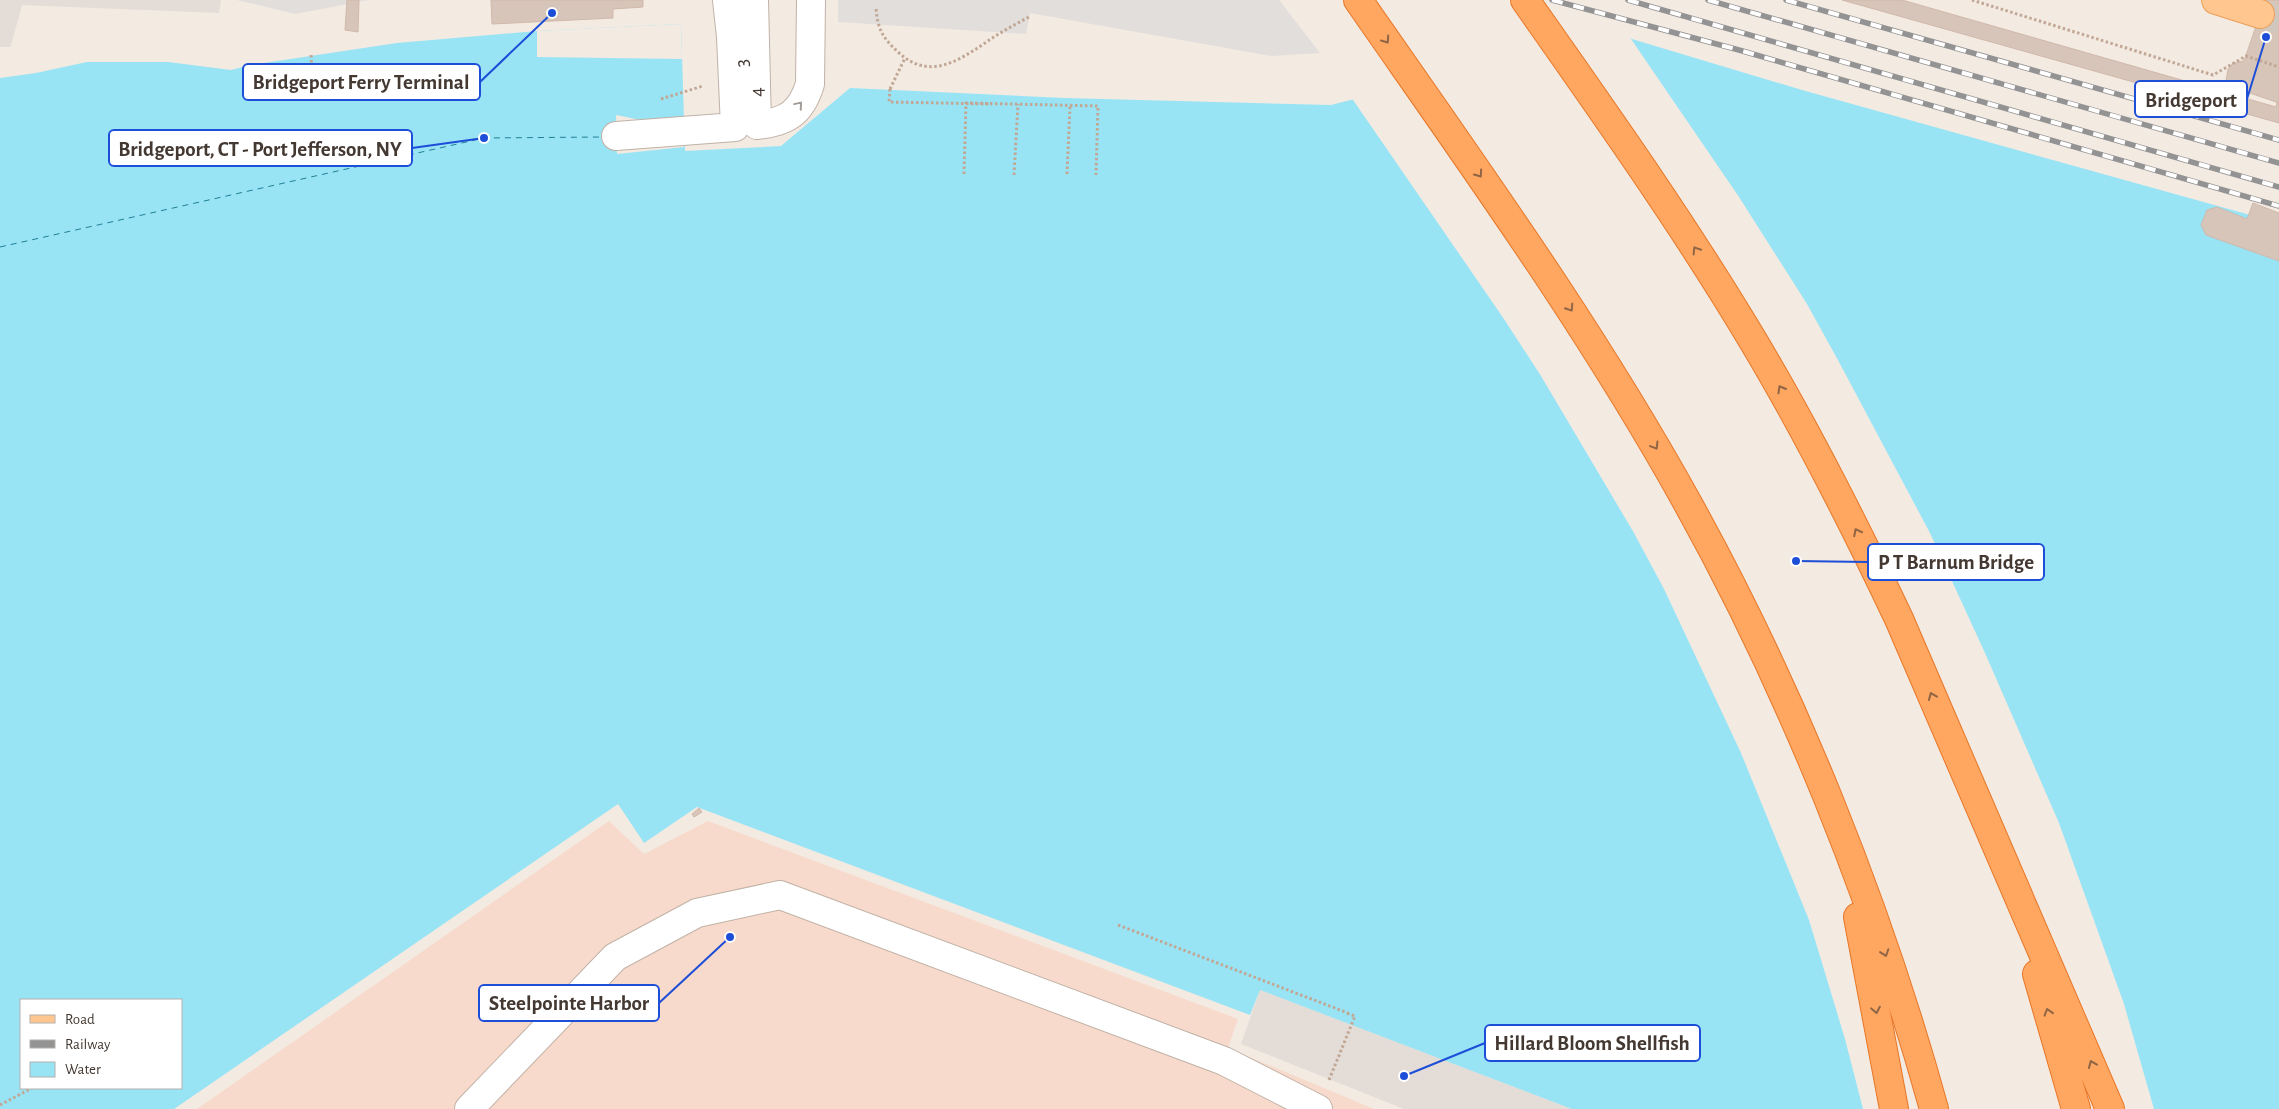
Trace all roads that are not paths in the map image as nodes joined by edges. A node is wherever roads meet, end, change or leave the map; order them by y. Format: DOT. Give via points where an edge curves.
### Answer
graph roads {
  1 [pos="754,0"];
  2 [pos="811,0"];
  3 [pos="1358,0"];
  4 [pos="1525,0"];
  5 [pos="2216,0"];
  6 [pos="728,2"];
  7 [pos="2260,14"];
  8 [pos="746,126"];
  9 [pos="616,136"];
  10 [pos="1952,740"];
  11 [pos="1844,842"];
  12 [pos="469,1109"];
  13 [pos="1318,1109"];
  14 [pos="1894,1109"];
  15 [pos="1934,1109"];
  16 [pos="2076,1109"];
  17 [pos="2110,1109"];
  1 -- 8 [label="lane, 4"];
  8 -- 2 [label="lane, one-way" via="787,119 806,97 810,84"];
  3 -- 11 [label="highway, one-way" via="1555,286 1657,450 1753,631"];
  10 -- 4 [label="highway, one-way" via="1872,562 1784,394 1685,232"];
  5 -- 7 [label="main road"];
  6 -- 8 [label="lane"];
  8 -- 9 [label="lane"];
  16 -- 10 [label="highway, one-way" via="2027,945"];
  17 -- 10 [label="highway, one-way"];
  11 -- 14 [label="highway, one-way"];
  11 -- 15 [label="highway, one-way" via="1887,959"];
  12 -- 13 [label="lane" via="615,956 697,913 780,894 1224,1061"];
}
